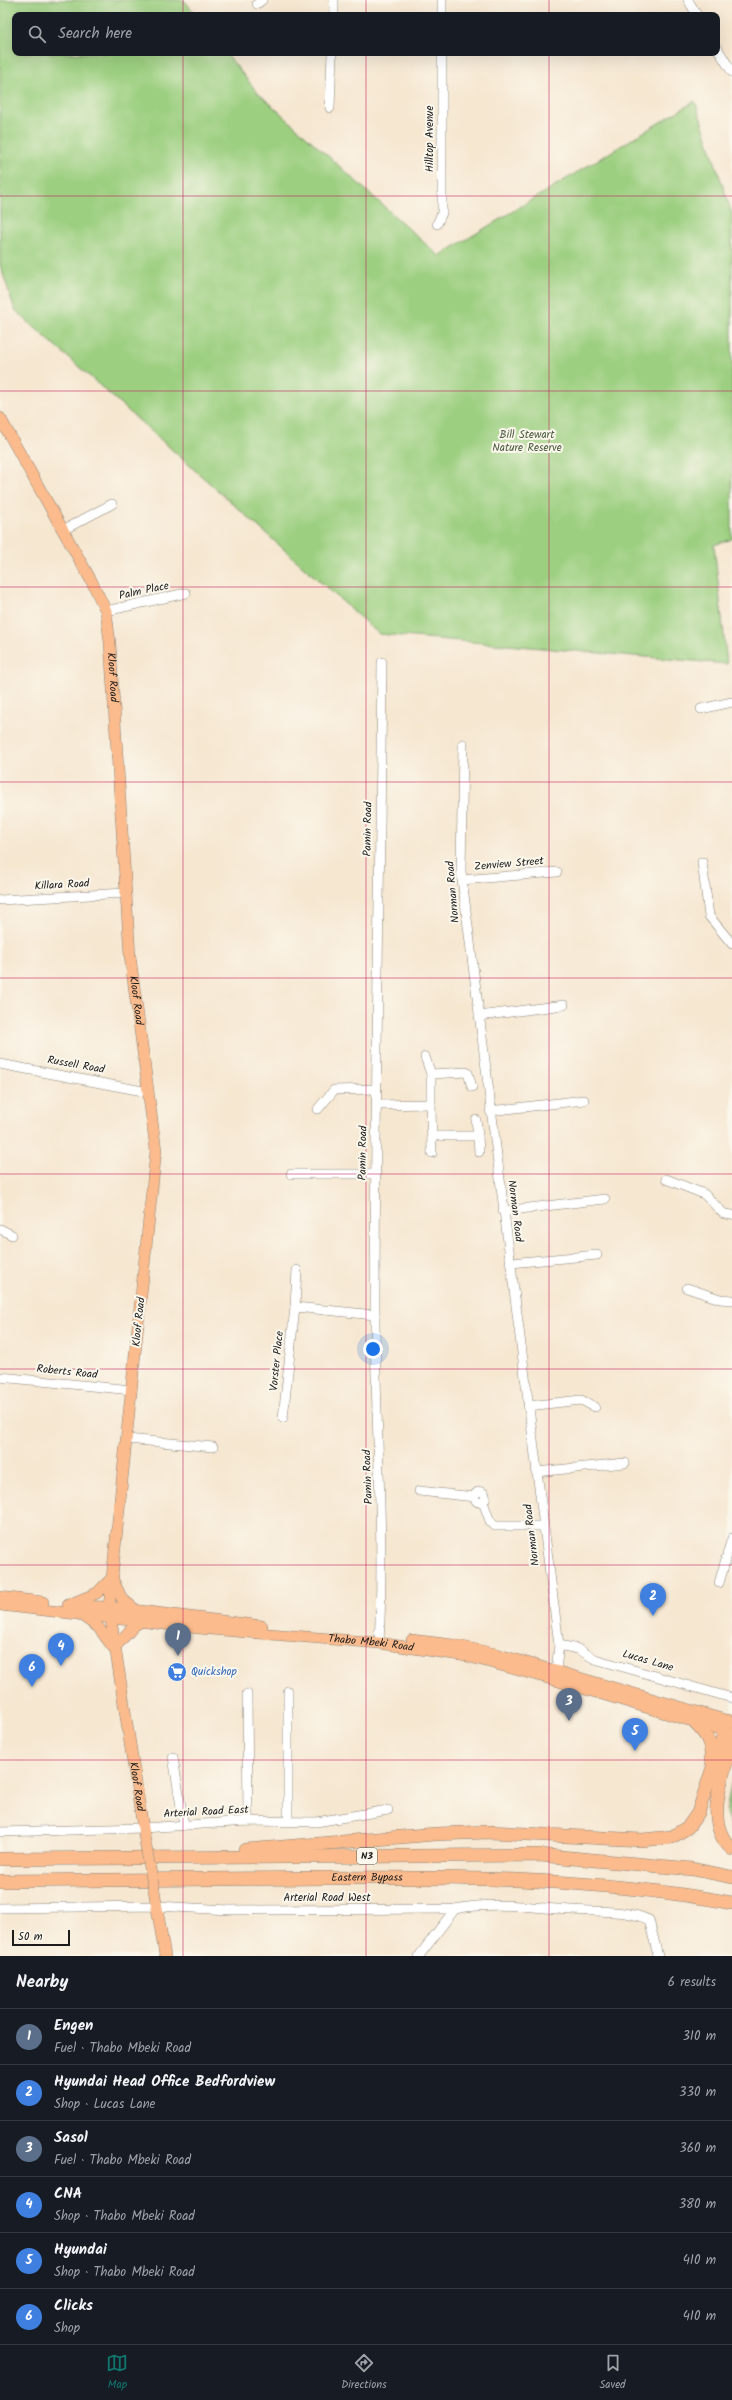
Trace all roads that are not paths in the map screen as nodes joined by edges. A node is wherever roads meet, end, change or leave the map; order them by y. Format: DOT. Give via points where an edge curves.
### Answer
graph roads {
  1 [pos="334,0"];
  2 [pos="442,0"];
  3 [pos="688,0"];
  4 [pos="334,12"];
  5 [pos="442,12"];
  6 [pos="695,12"];
  7 [pos="720,53"];
  8 [pos="332,56"];
  9 [pos="442,56"];
  10 [pos="732,72"];
  11 [pos="330,108"];
  12 [pos="437,224"];
  13 [pos="0,418"];
  14 [pos="112,504"];
  15 [pos="63,530"];
  16 [pos="186,594"];
  17 [pos="106,611"];
  18 [pos="382,662"];
  19 [pos="732,702"];
  20 [pos="701,709"];
  21 [pos="463,744"];
  22 [pos="702,862"];
  23 [pos="557,872"];
  24 [pos="462,880"];
  25 [pos="126,893"];
  26 [pos="0,900"];
  27 [pos="732,944"];
  28 [pos="564,1005"];
  29 [pos="479,1016"];
  30 [pos="425,1057"];
  31 [pos="0,1064"];
  32 [pos="431,1074"];
  33 [pos="472,1087"];
  34 [pos="376,1090"];
  35 [pos="148,1092"];
  36 [pos="584,1100"];
  37 [pos="432,1104"];
  38 [pos="376,1105"];
  39 [pos="318,1109"];
  40 [pos="490,1111"];
  41 [pos="476,1120"];
  42 [pos="432,1136"];
  43 [pos="478,1136"];
  44 [pos="479,1152"];
  45 [pos="432,1153"];
  46 [pos="291,1174"];
  47 [pos="375,1174"];
  48 [pos="666,1179"];
  49 [pos="605,1199"];
  50 [pos="503,1212"];
  51 [pos="732,1216"];
  52 [pos="0,1229"];
  53 [pos="12,1235"];
  54 [pos="597,1255"];
  55 [pos="510,1263"];
  56 [pos="297,1270"];
  57 [pos="688,1288"];
  58 [pos="732,1300"];
  59 [pos="295,1307"];
  60 [pos="375,1315"];
  61 [pos="0,1377"];
  62 [pos="132,1390"];
  63 [pos="528,1406"];
  64 [pos="595,1407"];
  65 [pos="283,1418"];
  66 [pos="127,1439"];
  67 [pos="213,1447"];
  68 [pos="625,1463"];
  69 [pos="536,1472"];
  70 [pos="419,1491"];
  71 [pos="543,1526"];
  72 [pos="732,1538"];
  73 [pos="113,1578"];
  74 [pos="719,1583"];
  75 [pos="0,1597"];
  76 [pos="0,1605"];
  77 [pos="67,1605"];
  78 [pos="109,1612"];
  79 [pos="77,1613"];
  80 [pos="140,1616"];
  81 [pos="379,1640"];
  82 [pos="397,1642"];
  83 [pos="559,1645"];
  84 [pos="114,1650"];
  85 [pos="555,1676"];
  86 [pos="288,1691"];
  87 [pos="247,1694"];
  88 [pos="732,1698"];
  89 [pos="693,1721"];
  90 [pos="729,1726"];
  91 [pos="732,1742"];
  92 [pos="173,1757"];
  93 [pos="732,1759"];
  94 [pos="716,1779"];
  95 [pos="388,1810"];
  96 [pos="288,1820"];
  97 [pos="248,1821"];
  98 [pos="184,1825"];
  99 [pos="143,1828"];
  100 [pos="0,1832"];
  101 [pos="732,1849"];
  102 [pos="180,1858"];
  103 [pos="0,1859"];
  104 [pos="732,1877"];
  105 [pos="0,1881"];
  106 [pos="732,1903"];
  107 [pos="157,1906"];
  108 [pos="0,1908"];
  109 [pos="456,1909"];
  110 [pos="165,1956"];
  111 [pos="420,1956"];
  112 [pos="658,1956"];
  1 -- 4 [label="street"];
  2 -- 5 [label="street"];
  3 -- 6 [label="street"];
  7 -- 10 [label="street"];
  8 -- 11 [label="street"];
  9 -- 12 [label="street, Hilltop Avenue" via="442,213"];
  13 -- 15 [label="main road, Kloof Road"];
  14 -- 15 [label="street"];
  15 -- 17 [label="main road, Kloof Road"];
  16 -- 17 [label="street, Palm Place"];
  17 -- 25 [label="main road, Kloof Road"];
  18 -- 34 [label="street, Pamin Road"];
  19 -- 20 [label="street"];
  21 -- 24 [label="street, Norman Road"];
  22 -- 27 [label="street" via="706,909 714,924"];
  23 -- 24 [label="street, Zenview Street"];
  24 -- 29 [label="street, Norman Road"];
  25 -- 26 [label="street, Killara Road"];
  25 -- 35 [label="main road, Kloof Road" via="130,956"];
  28 -- 29 [label="street"];
  29 -- 40 [label="street, Norman Road"];
  30 -- 32 [label="street"];
  31 -- 35 [label="street, Russell Road"];
  32 -- 33 [label="street" via="466,1072"];
  32 -- 37 [label="street"];
  34 -- 38 [label="street, Pamin Road"];
  34 -- 39 [label="street" via="334,1090"];
  35 -- 62 [label="main road, Kloof Road" via="155,1138 155,1172"];
  36 -- 40 [label="street"];
  37 -- 38 [label="street"];
  37 -- 42 [label="street"];
  38 -- 47 [label="street, Pamin Road"];
  40 -- 50 [label="street, Norman Road"];
  41 -- 43 [label="street"];
  42 -- 43 [label="street"];
  42 -- 45 [label="street"];
  43 -- 44 [label="street"];
  46 -- 47 [label="street"];
  47 -- 60 [label="street, Pamin Road"];
  48 -- 51 [label="street" via="704,1194 724,1214"];
  49 -- 50 [label="street"];
  50 -- 55 [label="street, Norman Road"];
  52 -- 53 [label="street"];
  54 -- 55 [label="street"];
  55 -- 63 [label="street, Norman Road"];
  56 -- 59 [label="street, Vorster Place"];
  57 -- 58 [label="street" via="720,1300"];
  59 -- 60 [label="street"];
  59 -- 65 [label="street, Vorster Place"];
  60 -- 81 [label="street, Pamin Road" via="381,1514"];
  61 -- 62 [label="street, Roberts Road"];
  62 -- 66 [label="main road, Kloof Road"];
  63 -- 64 [label="street" via="581,1400"];
  63 -- 69 [label="street, Norman Road"];
  66 -- 67 [label="street"];
  66 -- 73 [label="main road, Kloof Road"];
  68 -- 69 [label="street"];
  69 -- 71 [label="street, Norman Road"];
  70 -- 71 [label="street" via="475,1497 479,1491 484,1492 486,1496 483,1502 490,1521 495,1526"];
  71 -- 83 [label="street, Norman Road"];
  72 -- 74 [label="street"];
  73 -- 77 [label="main road" via="97,1592"];
  73 -- 78 [label="main road, Kloof Road"];
  73 -- 80 [label="main road" via="122,1599"];
  75 -- 77 [label="main road, Thabo Mbeki Road"];
  76 -- 79 [label="main road, Thabo Mbeki Road"];
  77 -- 78 [label="main road, Thabo Mbeki Road"];
  78 -- 79 [label="main road, Thabo Mbeki Road"];
  78 -- 80 [label="main road, Thabo Mbeki Road"];
  78 -- 84 [label="main road, Kloof Road"];
  79 -- 84 [label="main road" via="98,1627"];
  80 -- 81 [label="main road, Thabo Mbeki Road"];
  80 -- 84 [label="main road"];
  81 -- 82 [label="main road, Thabo Mbeki Road"];
  82 -- 85 [label="main road, Thabo Mbeki Road"];
  82 -- 85 [label="main road, Thabo Mbeki Road" via="446,1644 485,1651"];
  83 -- 85 [label="street, Norman Road"];
  83 -- 88 [label="street, Lucas Lane" via="578,1649 595,1659"];
  84 -- 99 [label="main road, Kloof Road"];
  85 -- 89 [label="main road, Thabo Mbeki Road"];
  85 -- 90 [label="main road, Thabo Mbeki Road"];
  86 -- 96 [label="street"];
  87 -- 97 [label="street"];
  89 -- 90 [label="main road, Thabo Mbeki Road"];
  89 -- 94 [label="highway" via="710,1742"];
  90 -- 94 [label="highway"];
  91 -- 94 [label="highway"];
  92 -- 98 [label="street"];
  93 -- 94 [label="highway"];
  94 -- 101 [label="highway" via="717,1821 722,1835"];
  94 -- 102 [label="highway" via="688,1827 672,1837 659,1840 466,1833 274,1846"];
  95 -- 96 [label="street, Arterial Road East" via="316,1822"];
  96 -- 97 [label="street, Arterial Road East"];
  97 -- 98 [label="street, Arterial Road East"];
  98 -- 99 [label="street, Arterial Road East"];
  99 -- 100 [label="street, Arterial Road East"];
  99 -- 107 [label="main road, Kloof Road, bridge"];
  102 -- 103 [label="highway, Eastern Bypass / N3"];
  102 -- 104 [label="highway, Eastern Bypass / N3" via="539,1855 692,1869"];
  105 -- 106 [label="highway, Eastern Bypass / N3" via="477,1877 605,1885"];
  107 -- 108 [label="street, Arterial Road West"];
  107 -- 109 [label="street, Arterial Road West" via="228,1910"];
  107 -- 110 [label="main road, Kloof Road"];
  109 -- 111 [label="street"];
  109 -- 112 [label="street, Arterial Road West" via="471,1906 505,1906 618,1913 646,1919 651,1924"];
}
